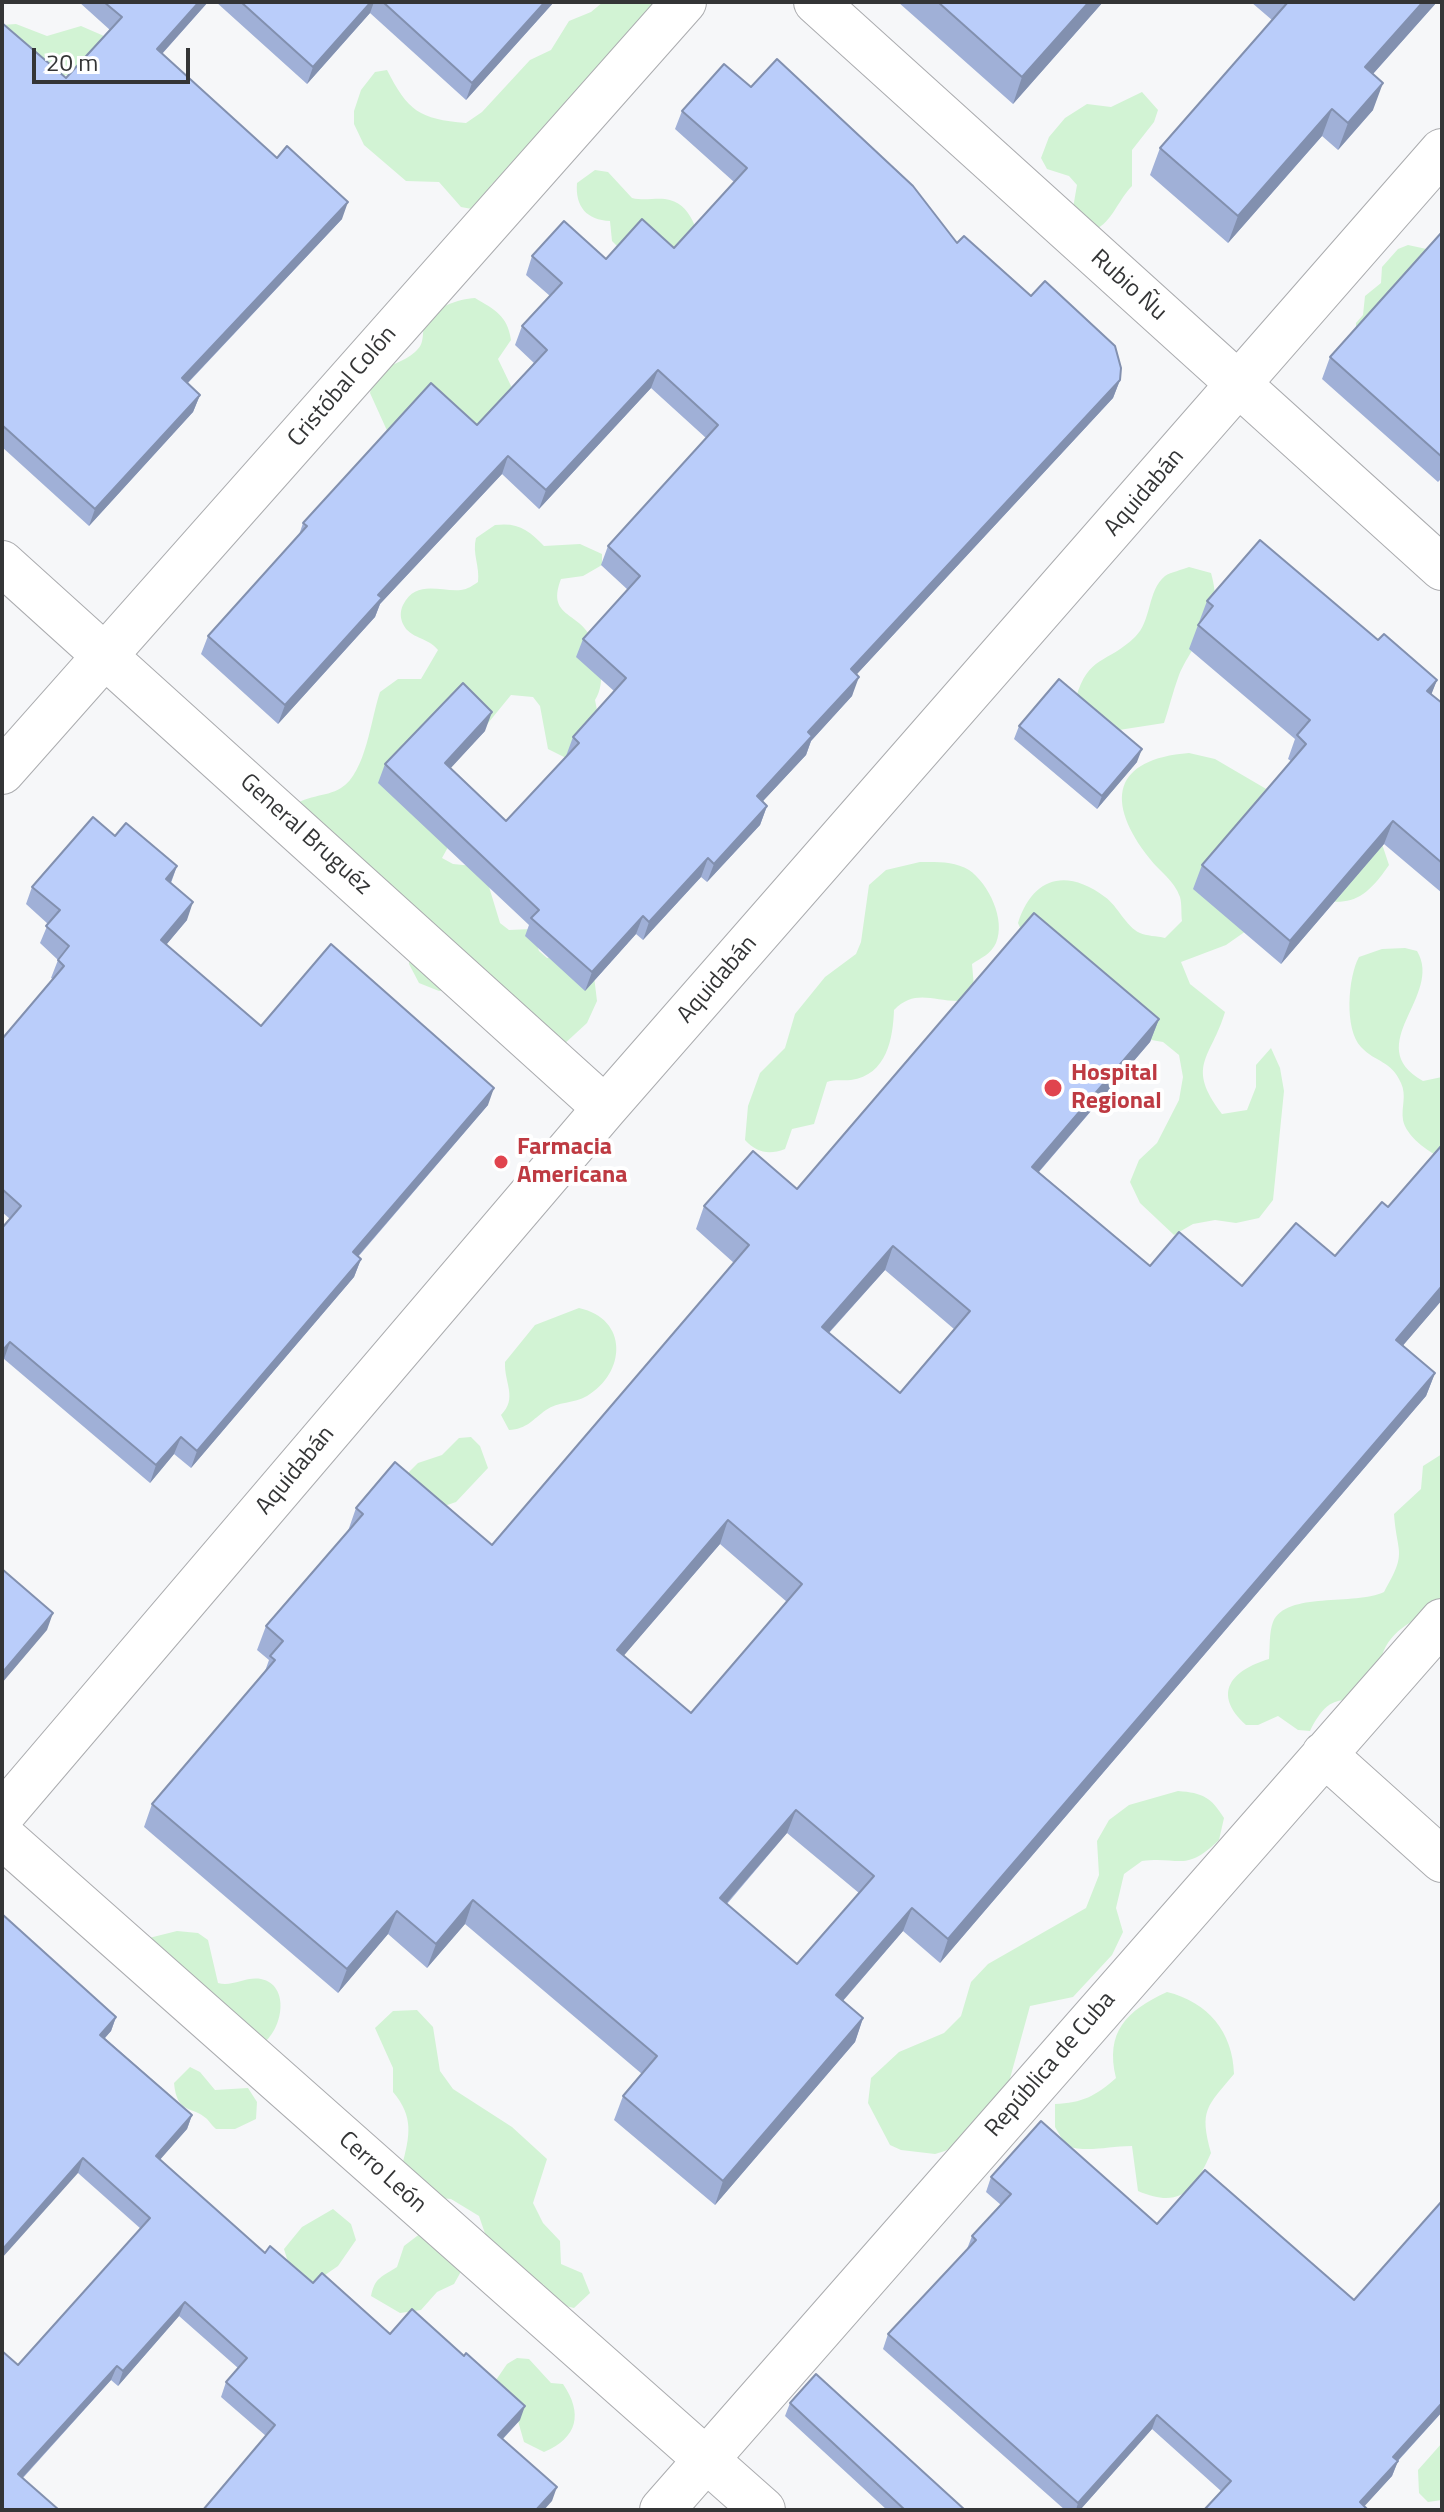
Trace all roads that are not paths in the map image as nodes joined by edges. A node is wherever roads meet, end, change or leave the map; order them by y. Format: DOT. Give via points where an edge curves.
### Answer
graph roads {
  1 [pos="684,2"];
  2 [pos="816,2"];
  3 [pos="1442,151"];
  4 [pos="1239,386"];
  5 [pos="2,563"];
  6 [pos="1442,568"];
  7 [pos="106,655"];
  8 [pos="2,772"];
  9 [pos="605,1108"];
  10 [pos="1442,1621"];
  11 [pos="1324,1754"];
  12 [pos="2,1815"];
  13 [pos="2,1836"];
  14 [pos="1442,1860"];
  15 [pos="706,2460"];
  16 [pos="662,2510"];
  17 [pos="763,2510"];
  1 -- 7 [label="street, Cristóbal Colón"];
  2 -- 4 [label="street, Rubio Ñu"];
  3 -- 4 [label="street, Aquidabán"];
  4 -- 6 [label="street, Rubio Ñu"];
  4 -- 9 [label="street, Aquidabán"];
  5 -- 7 [label="street, General Bruguéz"];
  7 -- 8 [label="street, Cristóbal Colón"];
  7 -- 9 [label="street, General Bruguéz"];
  9 -- 12 [label="street, Aquidabán"];
  10 -- 11 [label="street, República de Cuba"];
  11 -- 14 [label="street"];
  11 -- 15 [label="street, República de Cuba"];
  13 -- 15 [label="street, Cerro León"];
  15 -- 16 [label="street, República de Cuba"];
  15 -- 17 [label="street, Cerro León"];
}
